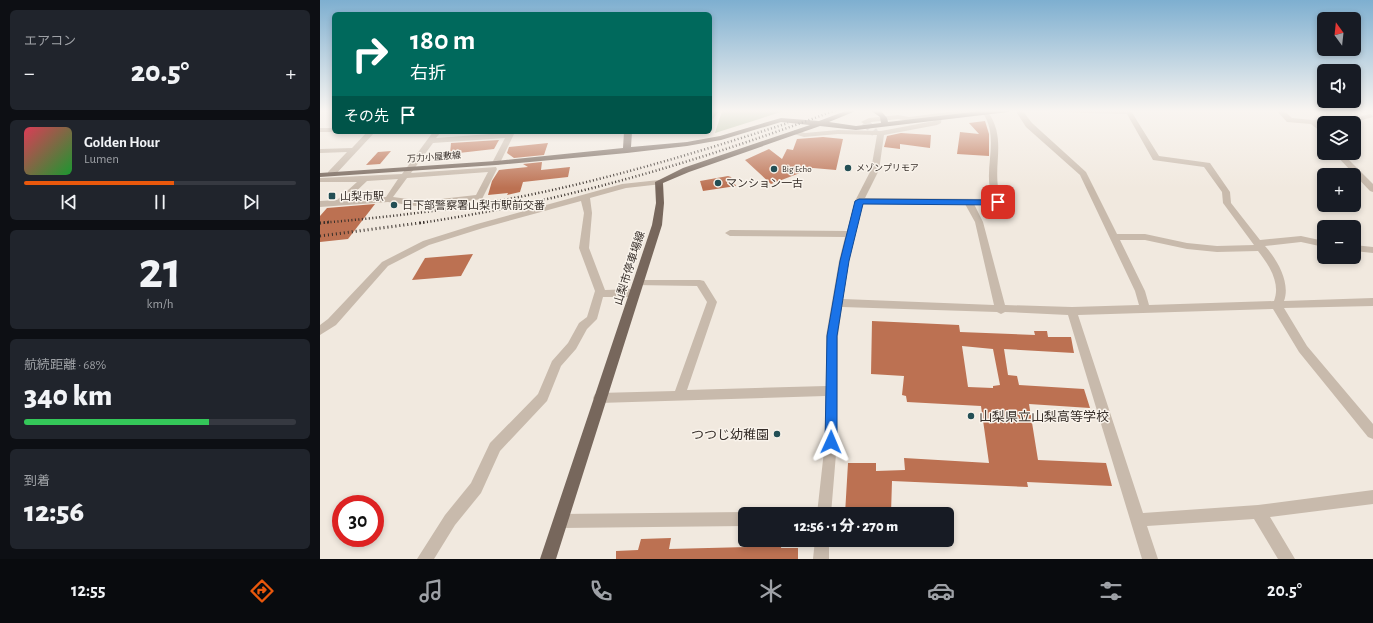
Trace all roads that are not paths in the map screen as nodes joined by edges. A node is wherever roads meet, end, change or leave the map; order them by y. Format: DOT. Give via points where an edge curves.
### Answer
graph roads {
  1 [pos="367,136"];
  2 [pos="434,136"];
  3 [pos="486,136"];
  4 [pos="509,136"];
  5 [pos="628,136"];
  6 [pos="723,136"];
  7 [pos="785,136"];
  8 [pos="881,136"];
  9 [pos="995,136"];
  10 [pos="1042,136"];
  11 [pos="1144,136"];
  12 [pos="430,141"];
  13 [pos="354,150"];
  14 [pos="320,151"];
  15 [pos="627,151"];
  16 [pos="1345,160"];
  17 [pos="496,163"];
  18 [pos="407,172"];
  19 [pos="331,174"];
  20 [pos="320,175"];
  21 [pos="365,179"];
  22 [pos="320,180"];
  23 [pos="659,182"];
  24 [pos="1373,189"];
  25 [pos="390,196"];
  26 [pos="585,197"];
  27 [pos="859,201"];
  28 [pos="339,203"];
  29 [pos="969,203"];
  30 [pos="320,204"];
  31 [pos="730,233"];
  32 [pos="851,234"];
  33 [pos="1114,237"];
  34 [pos="1317,242"];
  35 [pos="1259,245"];
  36 [pos="1361,249"];
  37 [pos="1373,250"];
  38 [pos="636,288"];
  39 [pos="599,294"];
  40 [pos="1373,302"];
  41 [pos="838,303"];
  42 [pos="1277,306"];
  43 [pos="1001,310"];
  44 [pos="1145,310"];
  45 [pos="1072,311"];
  46 [pos="320,331"];
  47 [pos="831,392"];
  48 [pos="679,395"];
  49 [pos="599,398"];
  50 [pos="1373,434"];
  51 [pos="1373,497"];
  52 [pos="825,507"];
  53 [pos="1258,512"];
  54 [pos="738,519"];
  55 [pos="1138,520"];
  56 [pos="561,521"];
  57 [pos="822,547"];
  58 [pos="425,559"];
  59 [pos="548,559"];
  60 [pos="821,559"];
  61 [pos="1150,559"];
  62 [pos="1287,559"];
  1 -- 13 [label="street"];
  2 -- 12 [label="street"];
  3 -- 12 [label="street"];
  4 -- 17 [label="street"];
  5 -- 15 [label="main road"];
  6 -- 15 [label="main road, 万力小屋敷線" via="703,142"];
  7 -- 23 [label="main road" via="686,170"];
  8 -- 27 [label="street" via="875,170"];
  9 -- 29 [label="street" via="993,185 998,202"];
  10 -- 33 [label="street" via="1083,174"];
  11 -- 35 [label="street" via="1156,158 1207,165 1226,192 1227,203"];
  12 -- 18 [label="street"];
  13 -- 14 [label="street"];
  13 -- 19 [label="street"];
  15 -- 17 [label="main road, 万力小屋敷線"];
  16 -- 24 [label="street"];
  17 -- 18 [label="main road, 万力小屋敷線"];
  18 -- 19 [label="main road, 万力小屋敷線"];
  18 -- 21 [label="street"];
  18 -- 25 [label="street"];
  18 -- 28 [label="street" via="493,169 478,197 423,204 388,199"];
  19 -- 20 [label="main road, 万力小屋敷線"];
  21 -- 22 [label="street"];
  21 -- 28 [label="street"];
  23 -- 26 [label="street" via="625,186"];
  23 -- 38 [label="main road, 山梨市停車場線" via="660,203 656,225"];
  26 -- 39 [label="street" via="588,213 584,248"];
  26 -- 46 [label="street" via="426,243 385,264 332,322"];
  27 -- 29 [label="street"];
  27 -- 32 [label="street"];
  28 -- 30 [label="street"];
  29 -- 43 [label="street" via="979,222"];
  31 -- 32 [label="street"];
  32 -- 41 [label="street"];
  33 -- 35 [label="street" via="1145,237 1217,249"];
  33 -- 44 [label="street" via="1140,291"];
  34 -- 35 [label="street" via="1301,239"];
  35 -- 42 [label="street" via="1280,279 1281,296"];
  36 -- 37 [label="street"];
  38 -- 39 [label="street"];
  38 -- 48 [label="street" via="700,283 712,302"];
  38 -- 49 [label="main road, 山梨市停車場線"];
  39 -- 58 [label="street" via="592,318 583,326 572,346 556,364 543,397 495,447 476,488 450,520"];
  40 -- 42 [label="street"];
  41 -- 43 [label="street"];
  41 -- 47 [label="street" via="832,336"];
  42 -- 44 [label="street"];
  42 -- 50 [label="street" via="1303,349"];
  43 -- 45 [label="street"];
  44 -- 45 [label="street"];
  45 -- 55 [label="street"];
  47 -- 48 [label="street"];
  47 -- 52 [label="street" via="831,442"];
  48 -- 49 [label="street"];
  49 -- 56 [label="main road, 山梨市停車場線"];
  51 -- 53 [label="street"];
  53 -- 55 [label="street"];
  53 -- 62 [label="street"];
  54 -- 56 [label="street"];
  55 -- 61 [label="street"];
  56 -- 59 [label="main road, 山梨市停車場線"];
  57 -- 60 [label="street"];
}
